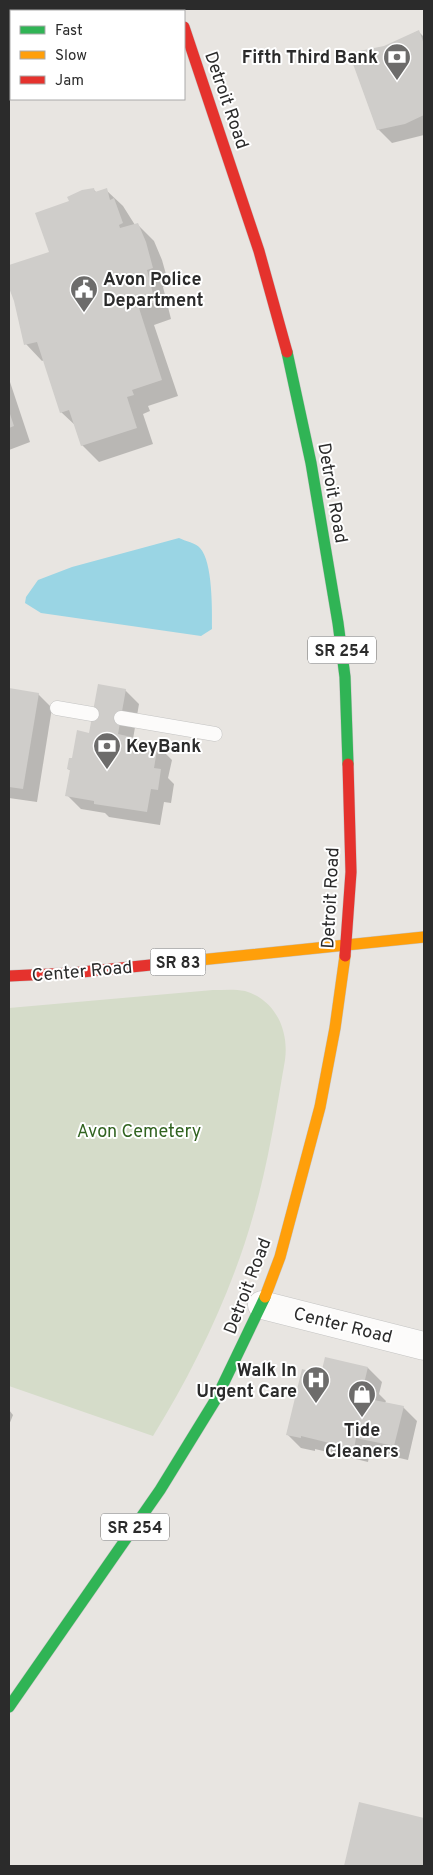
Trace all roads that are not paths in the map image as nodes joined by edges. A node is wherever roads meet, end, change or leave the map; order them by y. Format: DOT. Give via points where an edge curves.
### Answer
graph roads {
  1 [pos="185,30"];
  2 [pos="58,708"];
  3 [pos="92,714"];
  4 [pos="121,718"];
  5 [pos="215,734"];
  6 [pos="424,937"];
  7 [pos="346,945"];
  8 [pos="9,976"];
  9 [pos="262,1305"];
  10 [pos="424,1346"];
  11 [pos="9,1707"];
  1 -- 7 [label="main road, Detroit Road / SR 254" via="259,250 290,364 315,486 344,677 351,872"];
  2 -- 3 [label="lane"];
  4 -- 5 [label="lane"];
  6 -- 7 [label="main road, Center Road / SR 83"];
  7 -- 8 [label="main road, Center Road / SR 83" via="72,973"];
  7 -- 9 [label="main road, Detroit Road / SR 254" via="320,1107 280,1257"];
  9 -- 10 [label="street, Center Road"];
  9 -- 11 [label="main road, Detroit Road / SR 254" via="216,1398 160,1490"];
}
